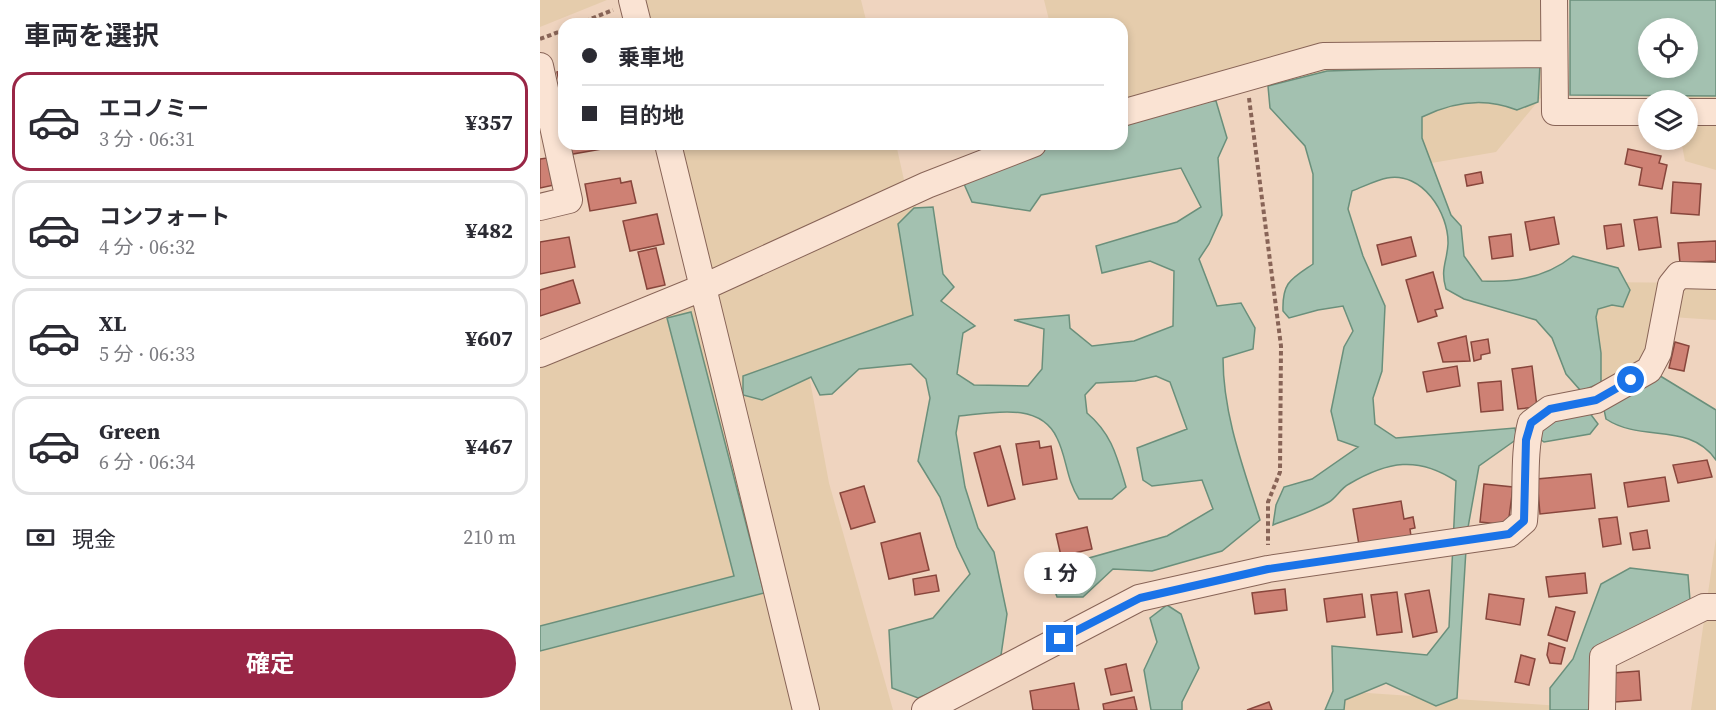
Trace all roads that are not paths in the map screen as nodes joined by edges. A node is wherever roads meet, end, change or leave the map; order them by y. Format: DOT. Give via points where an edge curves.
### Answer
graph roads {
  1 [pos="1554,0"];
  2 [pos="1554,54"];
  3 [pos="540,66"];
  4 [pos="1128,111"];
  5 [pos="1638,112"];
  6 [pos="1698,112"];
  7 [pos="1716,112"];
  8 [pos="558,149"];
  9 [pos="558,150"];
  10 [pos="670,150"];
  11 [pos="1017,150"];
  12 [pos="540,207"];
  13 [pos="1716,276"];
  14 [pos="704,288"];
  15 [pos="540,354"];
  16 [pos="1716,607"];
  17 [pos="806,710"];
  18 [pos="925,710"];
  19 [pos="1602,710"];
  1 -- 2 [label="street"];
  2 -- 4 [label="street" via="1323,56"];
  2 -- 5 [label="street" via="1555,112"];
  3 -- 8 [label="street"];
  6 -- 7 [label="street"];
  9 -- 12 [label="street" via="569,200"];
  10 -- 14 [label="street"];
  11 -- 14 [label="street" via="927,185"];
  13 -- 18 [label="street" via="1679,275 1671,285 1658,353 1649,370 1596,400 1550,409 1531,423 1526,440 1524,521 1509,534 1268,569 1140,598"];
  14 -- 15 [label="street"];
  14 -- 17 [label="street"];
  16 -- 19 [label="street" via="1704,607 1604,657"];
}
